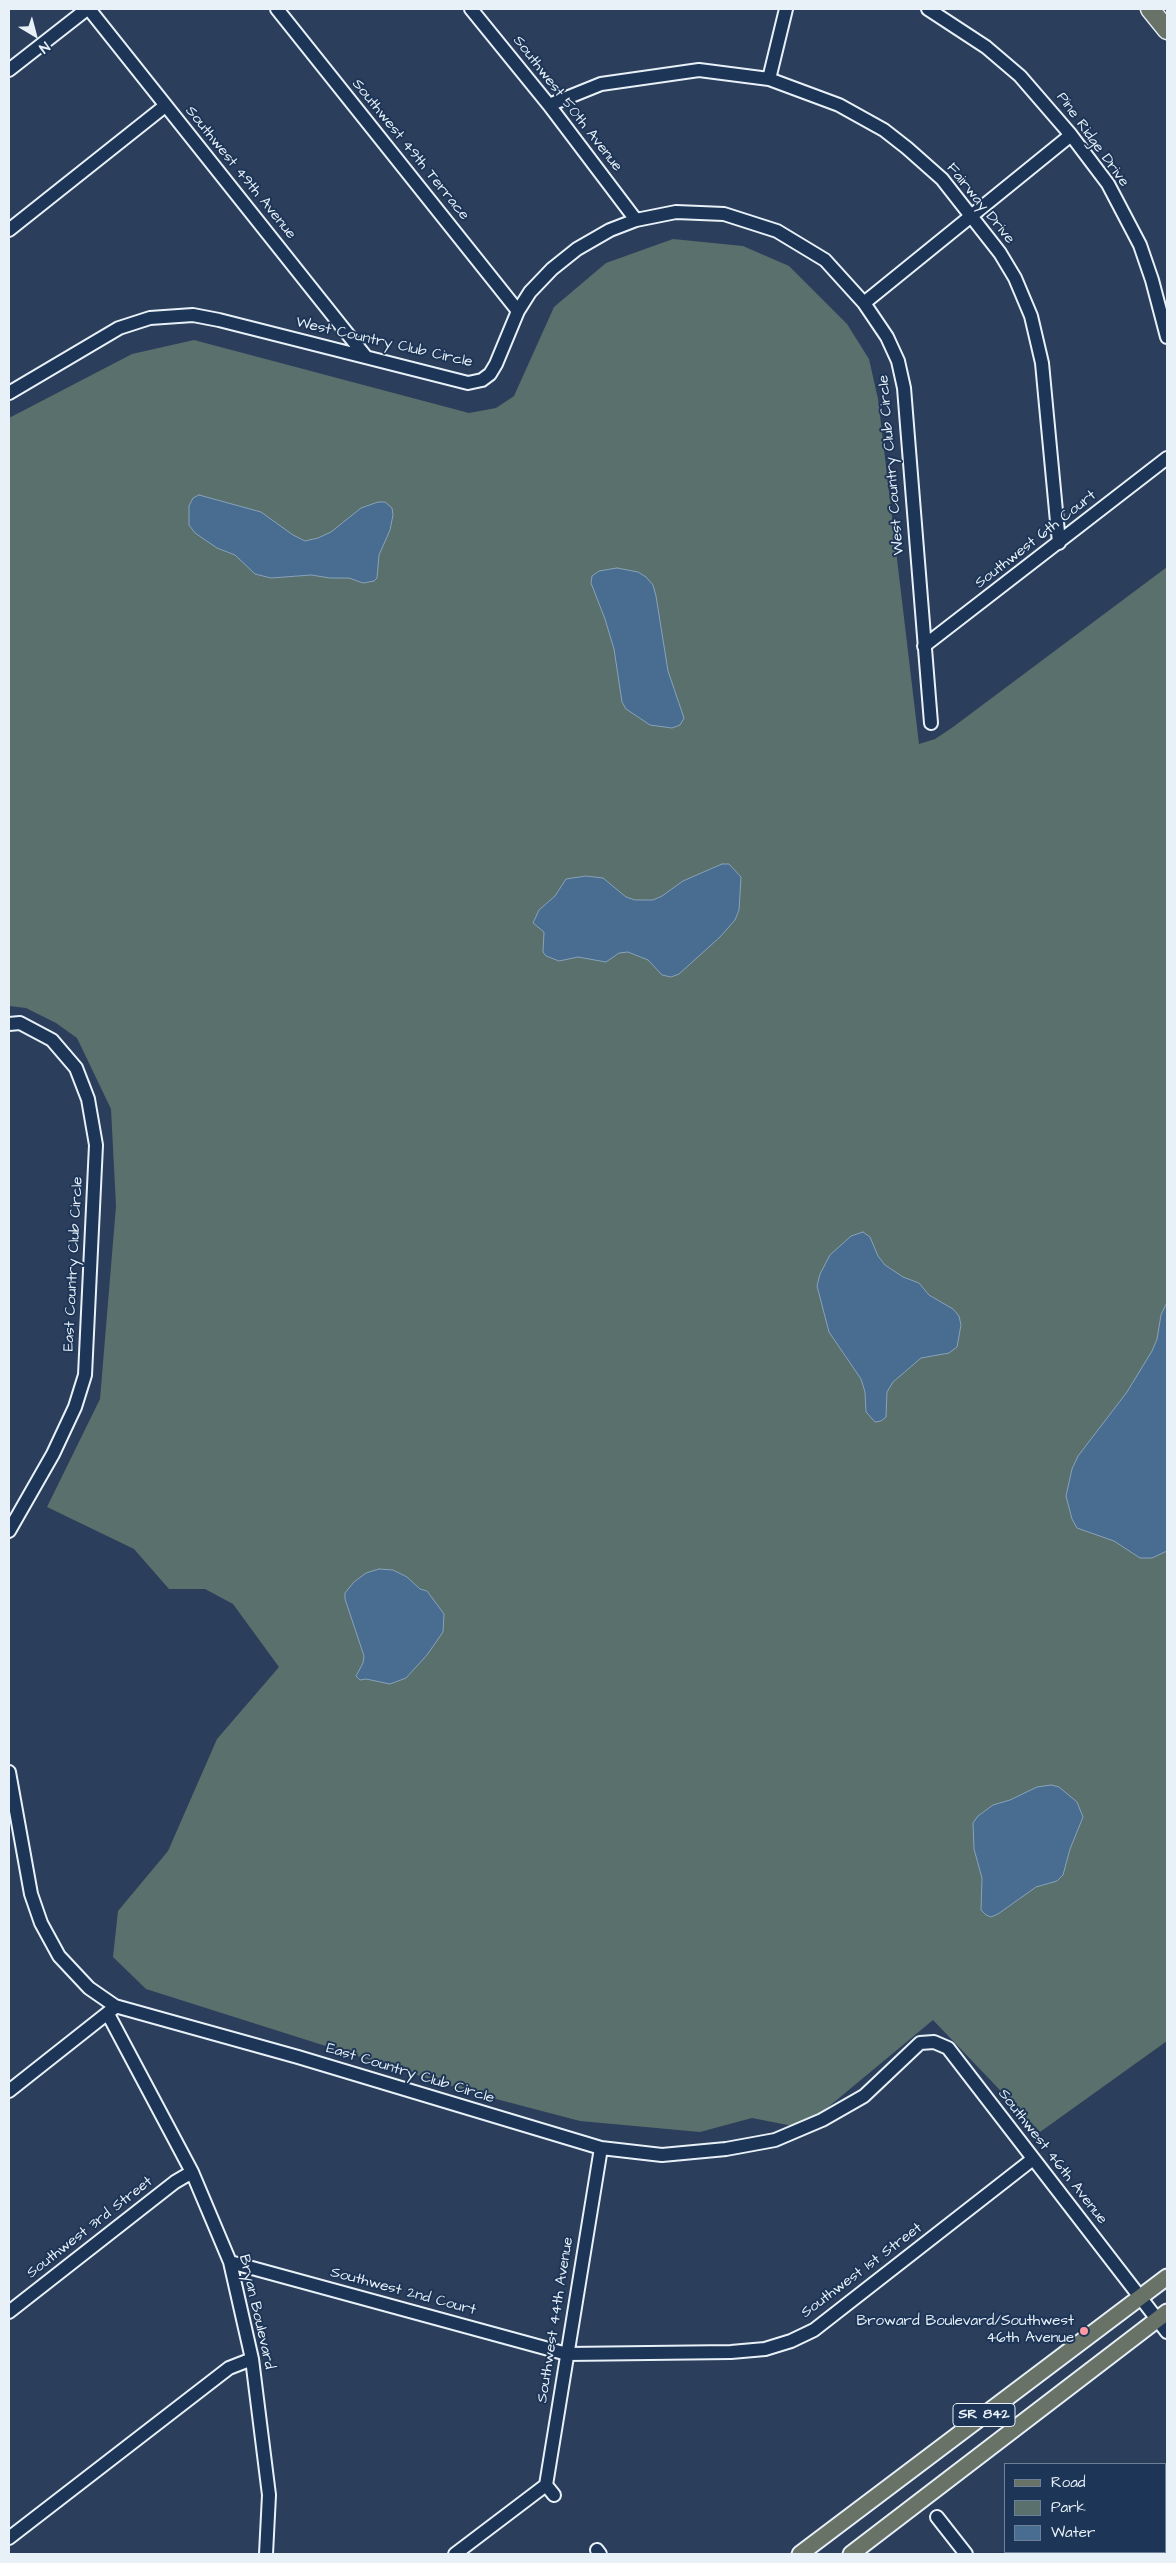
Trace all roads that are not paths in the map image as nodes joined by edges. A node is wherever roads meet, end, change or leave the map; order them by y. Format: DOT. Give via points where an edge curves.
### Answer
graph roads {
  1 [pos="88,9"];
  2 [pos="277,9"];
  3 [pos="471,9"];
  4 [pos="786,9"];
  5 [pos="928,9"];
  6 [pos="1150,9"];
  7 [pos="1167,30"];
  8 [pos="9,70"];
  9 [pos="769,78"];
  10 [pos="549,105"];
  11 [pos="165,106"];
  12 [pos="1071,135"];
  13 [pos="972,215"];
  14 [pos="636,220"];
  15 [pos="9,230"];
  16 [pos="864,302"];
  17 [pos="518,311"];
  18 [pos="1167,337"];
  19 [pos="366,357"];
  20 [pos="9,393"];
  21 [pos="1167,458"];
  22 [pos="1059,543"];
  23 [pos="924,646"];
  24 [pos="931,723"];
  25 [pos="9,1024"];
  26 [pos="9,1531"];
  27 [pos="9,1772"];
  28 [pos="14,1839"];
  29 [pos="112,2010"];
  30 [pos="934,2042"];
  31 [pos="9,2091"];
  32 [pos="600,2148"];
  33 [pos="1033,2159"];
  34 [pos="192,2172"];
  35 [pos="230,2262"];
  36 [pos="1167,2277"];
  37 [pos="1140,2297"];
  38 [pos="9,2312"];
  39 [pos="1162,2316"];
  40 [pos="1167,2332"];
  41 [pos="567,2354"];
  42 [pos="252,2359"];
  43 [pos="546,2485"];
  44 [pos="554,2495"];
  45 [pos="937,2516"];
  46 [pos="9,2538"];
  47 [pos="266,2554"];
  48 [pos="455,2554"];
  49 [pos="800,2554"];
  50 [pos="852,2554"];
  51 [pos="966,2554"];
  1 -- 8 [label="street"];
  1 -- 11 [label="street, Southwest 49th Avenue"];
  2 -- 17 [label="street, Southwest 49th Terrace"];
  3 -- 10 [label="street, Southwest 50th Avenue"];
  4 -- 9 [label="street"];
  5 -- 12 [label="street, Pine Ridge Drive" via="986,47 1020,76"];
  6 -- 7 [label="highway"];
  9 -- 10 [label="street, Fairway Drive" via="700,70 641,77 601,84"];
  9 -- 13 [label="street, Fairway Drive" via="839,105 884,130 942,180"];
  10 -- 14 [label="street, Southwest 50th Avenue"];
  11 -- 15 [label="street"];
  11 -- 19 [label="street, Southwest 49th Avenue"];
  12 -- 13 [label="street"];
  12 -- 18 [label="street, Pine Ridge Drive" via="1108,184 1140,245"];
  13 -- 16 [label="street"];
  13 -- 22 [label="street, Fairway Drive" via="1015,278 1031,316 1042,363"];
  14 -- 16 [label="street, West Country Club Circle" via="676,212 724,214 778,231 825,260"];
  14 -- 17 [label="street, West Country Club Circle" via="577,249 530,292"];
  16 -- 23 [label="street, West Country Club Circle" via="887,337 898,361 904,388"];
  17 -- 19 [label="street, West Country Club Circle" via="496,364 482,380 468,383"];
  19 -- 20 [label="street, West Country Club Circle" via="193,315 150,318 120,328"];
  21 -- 22 [label="street, Southwest 6th Court"];
  22 -- 23 [label="street, Southwest 6th Court"];
  23 -- 24 [label="street, West Country Club Circle"];
  25 -- 26 [label="street, East Country Club Circle" via="20,1023 52,1040 76,1068 88,1099 96,1145 85,1375 75,1407 53,1454"];
  27 -- 28 [label="street, East Country Club Circle"];
  28 -- 29 [label="street, East Country Club Circle" via="40,1923 59,1956"];
  29 -- 31 [label="street"];
  29 -- 32 [label="street, East Country Club Circle" via="308,2060"];
  29 -- 34 [label="street, Bryan Boulevard"];
  30 -- 32 [label="street, East Country Club Circle" via="920,2043 864,2096 822,2120 775,2140 662,2155"];
  30 -- 33 [label="street, Southwest 46th Avenue" via="948,2048"];
  32 -- 41 [label="street, Southwest 44th Avenue"];
  33 -- 37 [label="street, Southwest 46th Avenue"];
  33 -- 41 [label="street, Southwest 1st Street" via="814,2330 792,2341 765,2349 731,2352"];
  34 -- 35 [label="street, Bryan Boulevard"];
  34 -- 38 [label="street, Southwest 3rd Street"];
  35 -- 41 [label="street, Southwest 2nd Court"];
  35 -- 42 [label="street, Bryan Boulevard"];
  36 -- 37 [label="main road, SR 842"];
  37 -- 39 [label="street, Southwest 46th Avenue"];
  37 -- 49 [label="main road, SR 842"];
  39 -- 40 [label="street, Southwest 46th Avenue"];
  39 -- 50 [label="main road, SR 842"];
  41 -- 43 [label="street, Southwest 44th Avenue"];
  42 -- 46 [label="street" via="229,2368"];
  42 -- 47 [label="street, Bryan Boulevard" via="268,2495"];
  43 -- 44 [label="street"];
  43 -- 48 [label="street"];
  45 -- 51 [label="street"];
}
